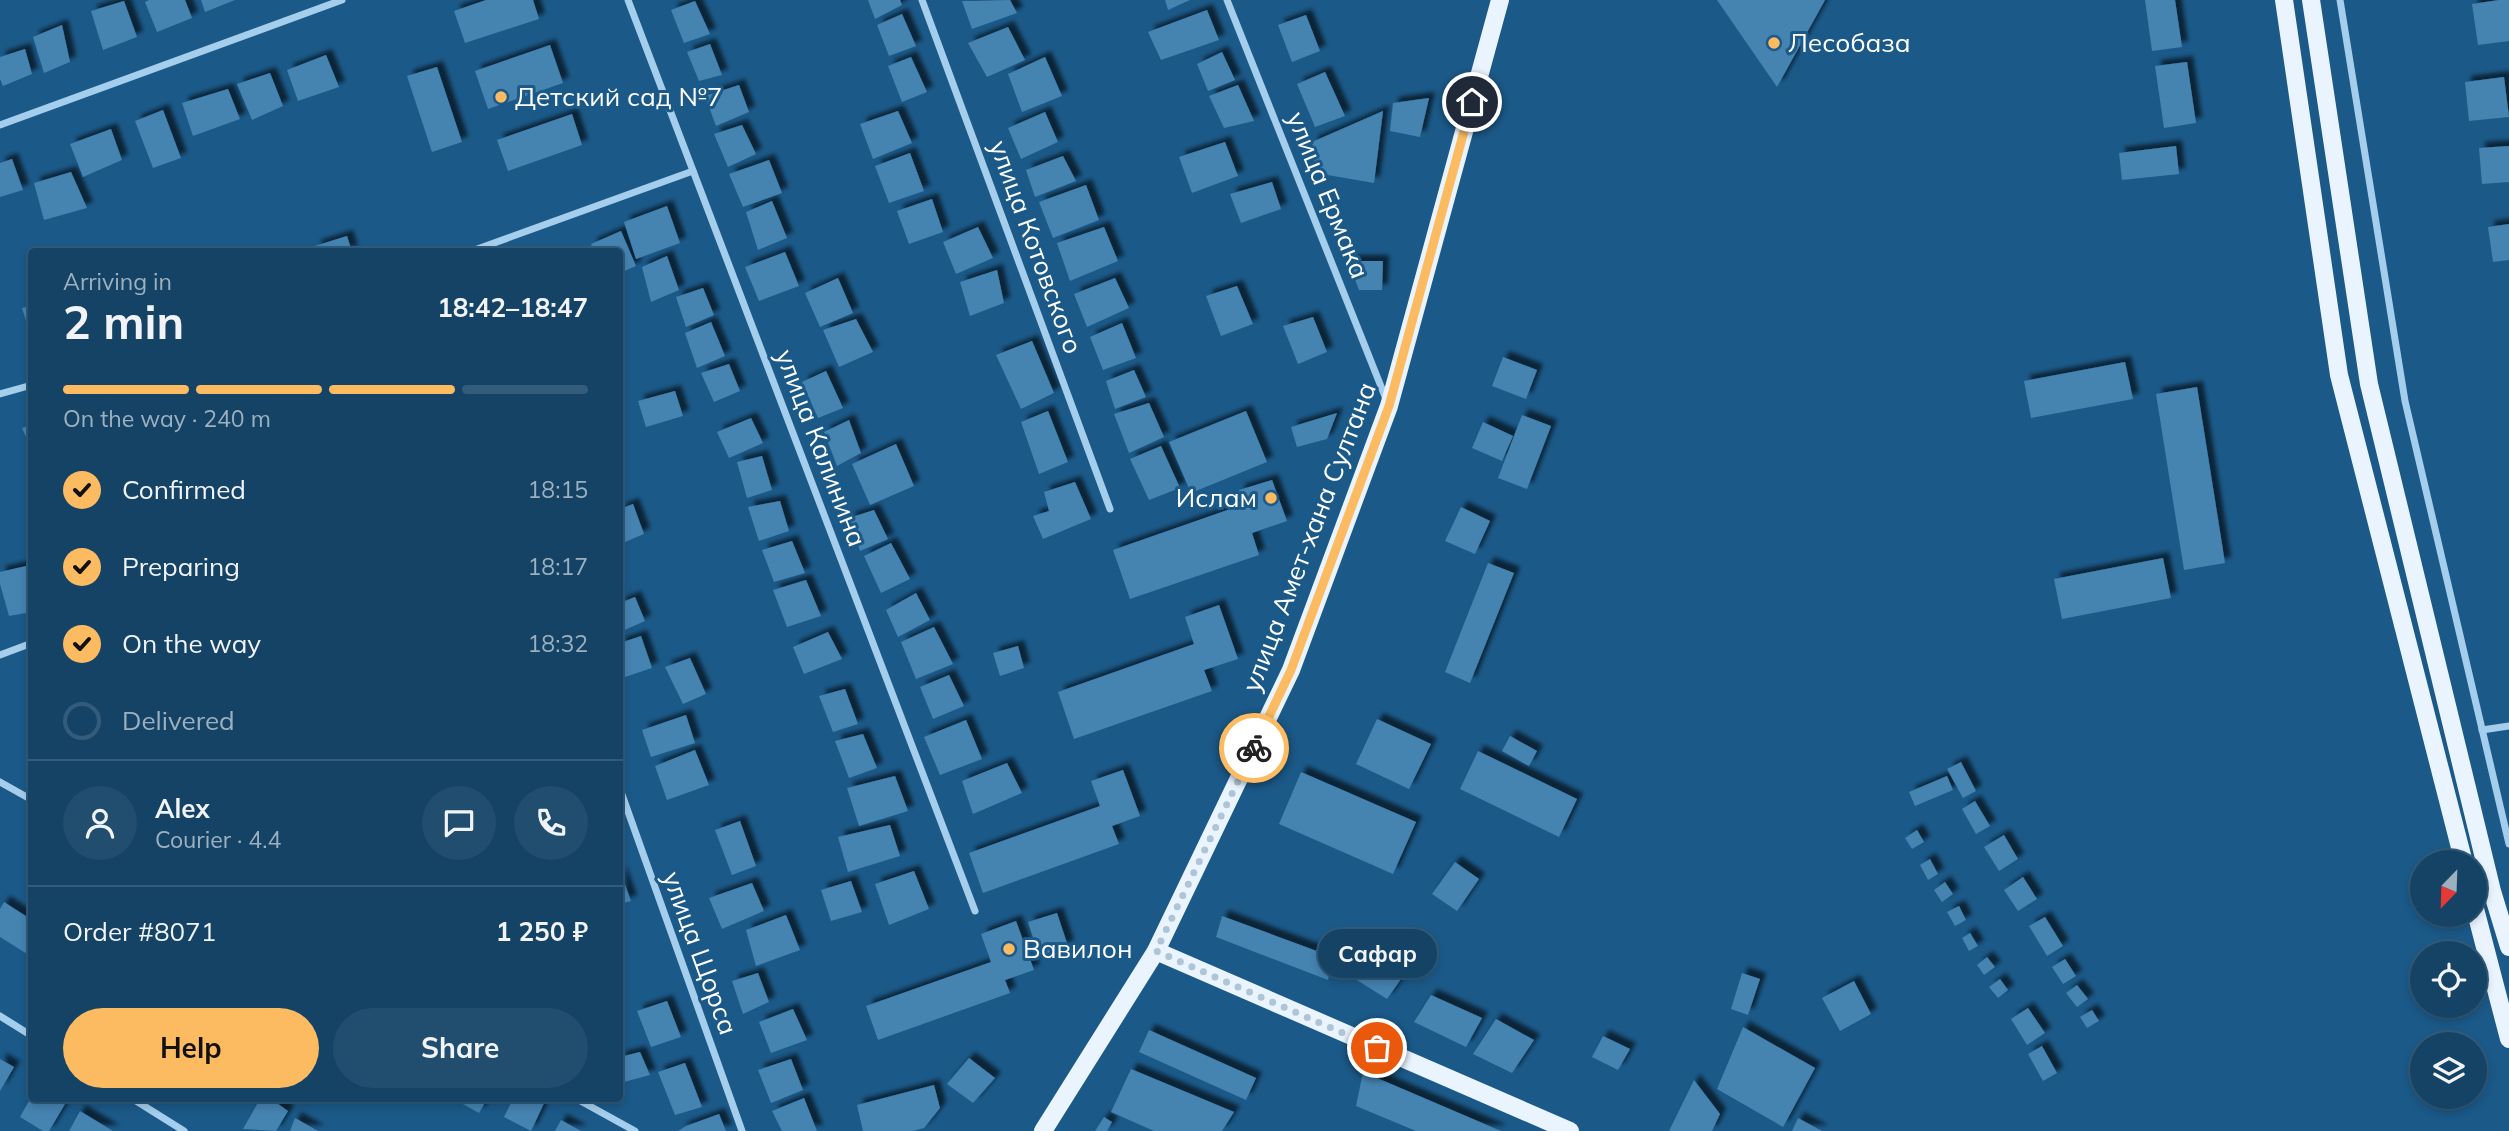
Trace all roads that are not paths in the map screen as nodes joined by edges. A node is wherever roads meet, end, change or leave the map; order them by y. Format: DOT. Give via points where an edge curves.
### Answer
graph roads {
  1 [pos="342,0"];
  2 [pos="628,0"];
  3 [pos="922,0"];
  4 [pos="1227,0"];
  5 [pos="1500,0"];
  6 [pos="2284,0"];
  7 [pos="2311,0"];
  8 [pos="2340,0"];
  9 [pos="0,125"];
  10 [pos="694,171"];
  11 [pos="480,248"];
  12 [pos="28,386"];
  13 [pos="0,394"];
  14 [pos="1389,406"];
  15 [pos="1110,509"];
  16 [pos="28,644"];
  17 [pos="0,655"];
  18 [pos="2509,726"];
  19 [pos="2482,730"];
  20 [pos="0,782"];
  21 [pos="623,797"];
  22 [pos="28,798"];
  23 [pos="2509,844"];
  24 [pos="2461,850"];
  25 [pos="975,911"];
  26 [pos="2480,928"];
  27 [pos="2509,947"];
  28 [pos="1156,951"];
  29 [pos="0,1016"];
  30 [pos="28,1033"];
  31 [pos="2509,1039"];
  32 [pos="138,1102"];
  33 [pos="582,1102"];
  34 [pos="184,1131"];
  35 [pos="635,1131"];
  36 [pos="742,1131"];
  37 [pos="1044,1131"];
  38 [pos="1570,1131"];
  1 -- 9 [label="street"];
  2 -- 10 [label="street, улица Калинина"];
  3 -- 15 [label="street, улица Котовского"];
  4 -- 14 [label="street, улица Ермака"];
  5 -- 14 [label="main road, улица Амет-хана Султана"];
  6 -- 24 [label="main road" via="2339,375"];
  7 -- 27 [label="main road" via="2369,384"];
  8 -- 19 [label="street" via="2405,401"];
  10 -- 11 [label="street"];
  10 -- 25 [label="street, улица Калинина"];
  12 -- 13 [label="street"];
  14 -- 28 [label="main road, улица Амет-хана Султана" via="1291,670"];
  16 -- 17 [label="street"];
  18 -- 19 [label="street"];
  19 -- 23 [label="street"];
  20 -- 22 [label="street"];
  21 -- 36 [label="street, улица Щорса"];
  26 -- 31 [label="main road"];
  28 -- 37 [label="main road, улица Амет-хана Султана"];
  28 -- 38 [label="main road"];
  29 -- 30 [label="street"];
  32 -- 34 [label="street"];
  33 -- 35 [label="street"];
}
